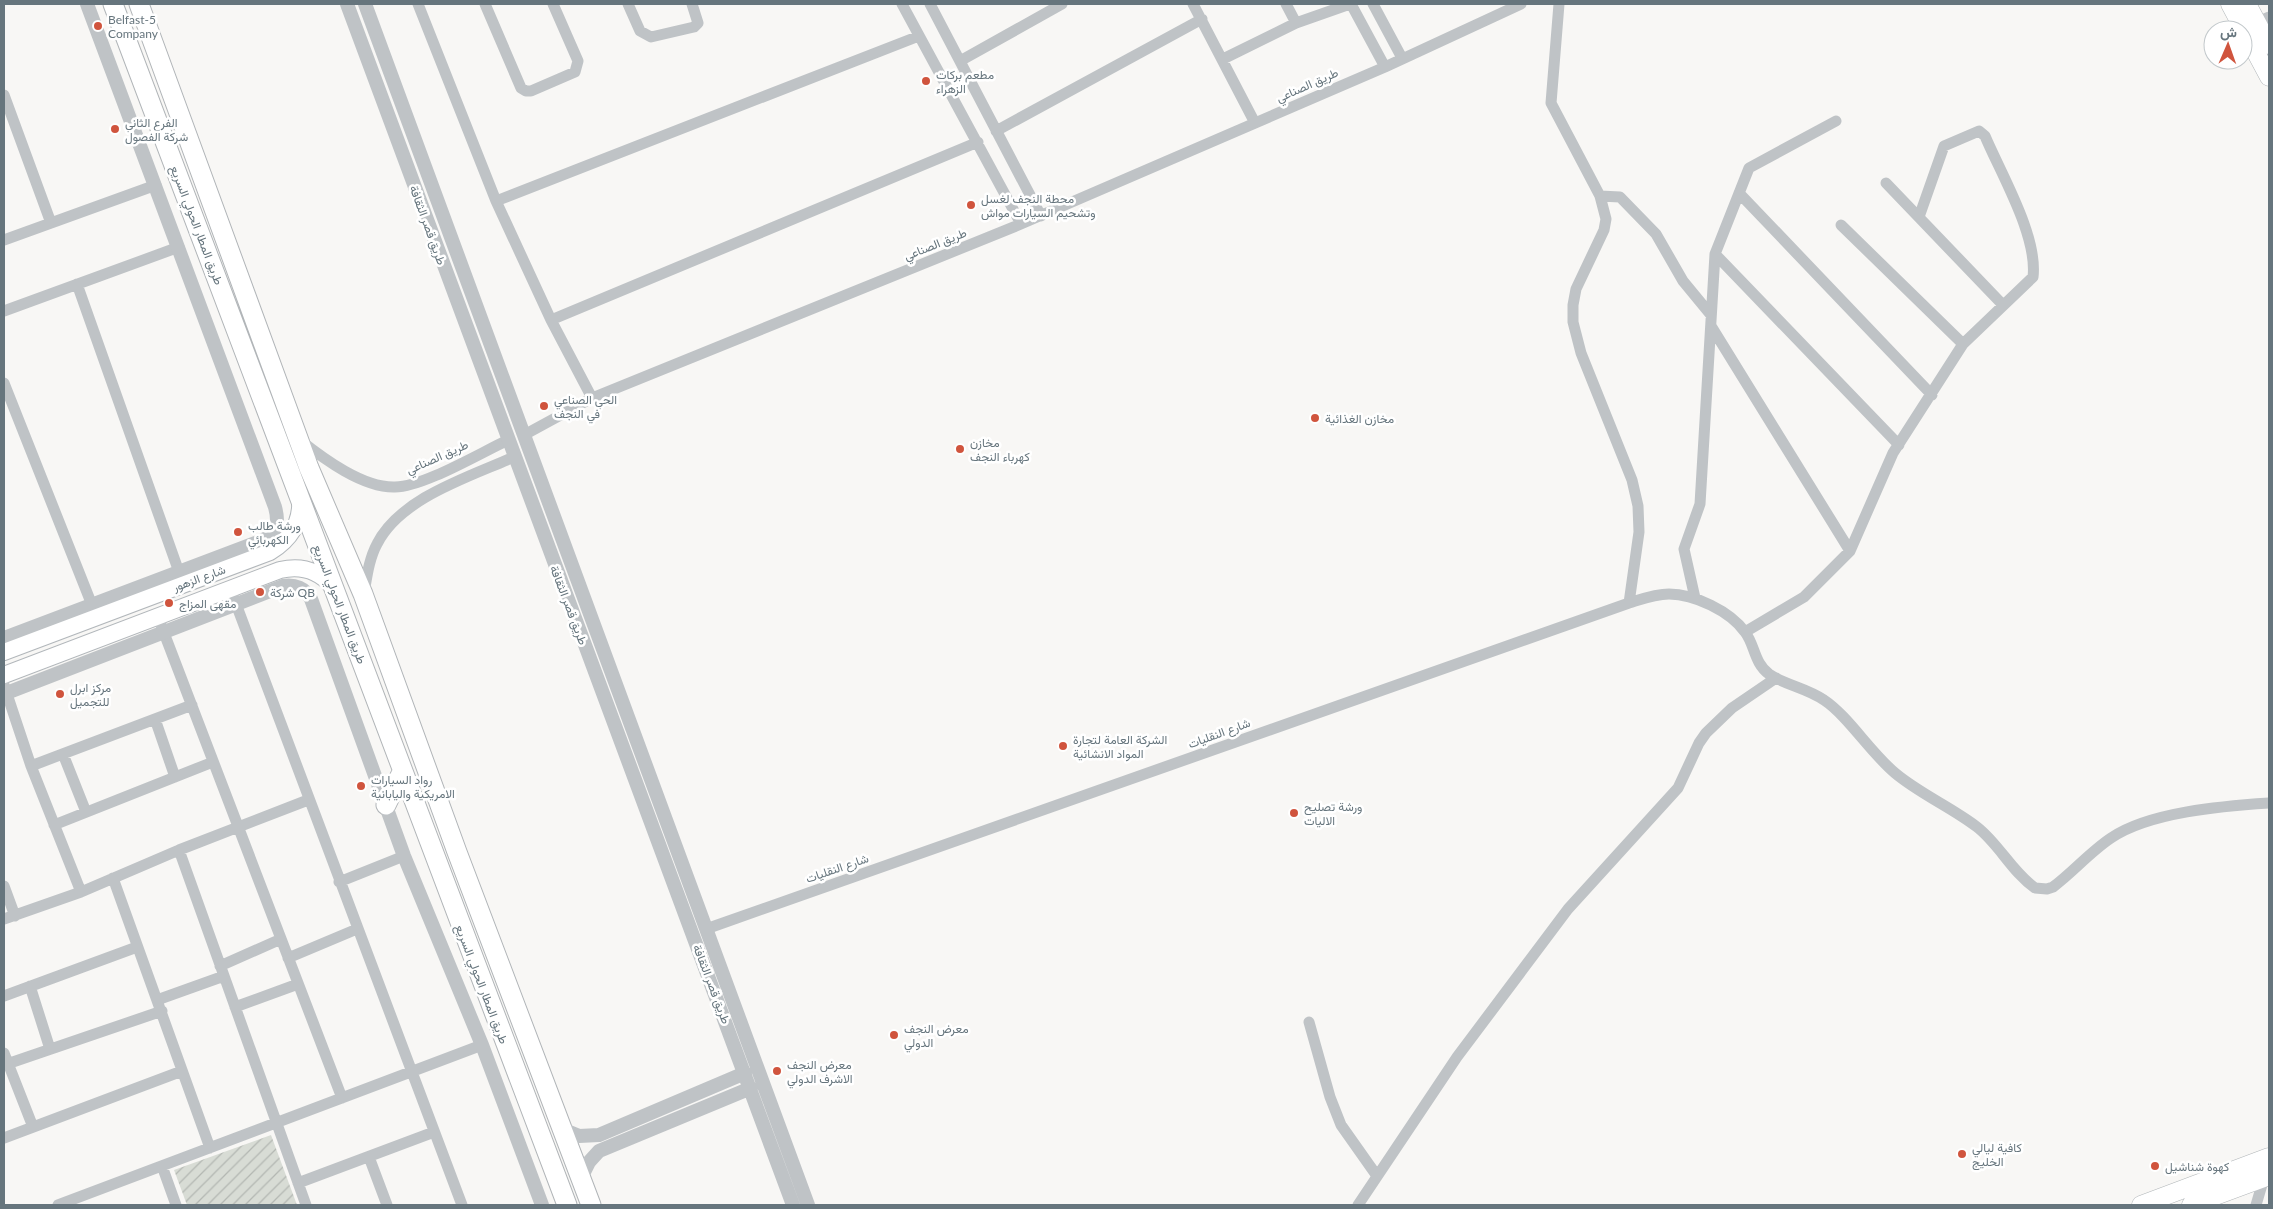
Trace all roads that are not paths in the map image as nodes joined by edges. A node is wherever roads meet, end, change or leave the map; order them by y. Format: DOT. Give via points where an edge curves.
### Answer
graph roads {
  1 [pos="87,4"];
  2 [pos="113,4"];
  3 [pos="139,4"];
  4 [pos="347,4"];
  5 [pos="365,4"];
  6 [pos="418,4"];
  7 [pos="485,4"];
  8 [pos="553,4"];
  9 [pos="628,4"];
  10 [pos="692,4"];
  11 [pos="902,4"];
  12 [pos="930,4"];
  13 [pos="1062,4"];
  14 [pos="1194,4"];
  15 [pos="1286,4"];
  16 [pos="1351,4"];
  17 [pos="1373,4"];
  18 [pos="1521,4"];
  19 [pos="1559,4"];
  20 [pos="2230,4"];
  21 [pos="2247,4"];
  22 [pos="1202,19"];
  23 [pos="2263,19"];
  24 [pos="1296,23"];
  25 [pos="919,36"];
  26 [pos="2269,45"];
  27 [pos="1402,58"];
  28 [pos="1223,59"];
  29 [pos="960,61"];
  30 [pos="1385,66"];
  31 [pos="2269,77"];
  32 [pos="4,94"];
  33 [pos="1836,121"];
  34 [pos="1255,123"];
  35 [pos="996,131"];
  36 [pos="978,142"];
  37 [pos="1886,183"];
  38 [pos="156,185"];
  39 [pos="1739,193"];
  40 [pos="1600,196"];
  41 [pos="496,200"];
  42 [pos="1041,216"];
  43 [pos="1919,217"];
  44 [pos="51,223"];
  45 [pos="1020,224"];
  46 [pos="1841,225"];
  47 [pos="4,240"];
  48 [pos="179,247"];
  49 [pos="1715,254"];
  50 [pos="77,284"];
  51 [pos="2002,304"];
  52 [pos="4,311"];
  53 [pos="551,320"];
  54 [pos="1711,320"];
  55 [pos="1962,344"];
  56 [pos="4,383"];
  57 [pos="1932,395"];
  58 [pos="592,398"];
  59 [pos="513,402"];
  60 [pos="496,408"];
  61 [pos="524,435"];
  62 [pos="298,438"];
  63 [pos="508,440"];
  64 [pos="1899,444"];
  65 [pos="514,457"];
  66 [pos="298,491"];
  67 [pos="1850,552"];
  68 [pos="188,573"];
  69 [pos="577,578"];
  70 [pos="332,586"];
  71 [pos="562,586"];
  72 [pos="230,588"];
  73 [pos="363,594"];
  74 [pos="1696,598"];
  75 [pos="142,599"];
  76 [pos="1628,603"];
  77 [pos="236,604"];
  78 [pos="95,611"];
  79 [pos="154,617"];
  80 [pos="164,632"];
  81 [pos="1746,632"];
  82 [pos="107,635"];
  83 [pos="4,638"];
  84 [pos="4,652"];
  85 [pos="4,676"];
  86 [pos="1776,678"];
  87 [pos="5,691"];
  88 [pos="192,705"];
  89 [pos="155,719"];
  90 [pos="63,754"];
  91 [pos="213,762"];
  92 [pos="31,766"];
  93 [pos="402,772"];
  94 [pos="175,777"];
  95 [pos="308,800"];
  96 [pos="2269,803"];
  97 [pos="386,805"];
  98 [pos="86,812"];
  99 [pos="54,825"];
  100 [pos="238,827"];
  101 [pos="179,850"];
  102 [pos="404,856"];
  103 [pos="113,878"];
  104 [pos="339,882"];
  105 [pos="4,886"];
  106 [pos="80,892"];
  107 [pos="9,917"];
  108 [pos="357,929"];
  109 [pos="706,930"];
  110 [pos="281,940"];
  111 [pos="137,946"];
  112 [pos="288,958"];
  113 [pos="222,971"];
  114 [pos="298,984"];
  115 [pos="30,986"];
  116 [pos="4,996"];
  117 [pos="157,1000"];
  118 [pos="235,1007"];
  119 [pos="162,1011"];
  120 [pos="1309,1022"];
  121 [pos="482,1045"];
  122 [pos="50,1049"];
  123 [pos="6,1058"];
  124 [pos="540,1068"];
  125 [pos="182,1071"];
  126 [pos="411,1072"];
  127 [pos="516,1073"];
  128 [pos="746,1073"];
  129 [pos="751,1088"];
  130 [pos="342,1098"];
  131 [pos="559,1122"];
  132 [pos="276,1123"];
  133 [pos="534,1123"];
  134 [pos="33,1127"];
  135 [pos="434,1132"];
  136 [pos="590,1136"];
  137 [pos="4,1138"];
  138 [pos="210,1148"];
  139 [pos="600,1151"];
  140 [pos="369,1156"];
  141 [pos="2269,1157"];
  142 [pos="162,1166"];
  143 [pos="1377,1176"];
  144 [pos="2266,1177"];
  145 [pos="581,1178"];
  146 [pos="298,1183"];
  147 [pos="85,1200"];
  148 [pos="58,1205"];
  149 [pos="176,1205"];
  150 [pos="306,1205"];
  151 [pos="387,1205"];
  152 [pos="462,1205"];
  153 [pos="542,1205"];
  154 [pos="567,1205"];
  155 [pos="591,1205"];
  156 [pos="793,1205"];
  157 [pos="808,1205"];
  158 [pos="1358,1205"];
  159 [pos="2141,1205"];
  160 [pos="2191,1205"];
  161 [pos="2256,1205"];
  1 -- 38 [label="street"];
  2 -- 66 [label="highway, طريق المطار الحولي السريع"];
  3 -- 62 [label="highway, طريق المطار الحولي السريع"];
  4 -- 60 [label="street, طريق قصر الثقافة"];
  5 -- 59 [label="street, طريق قصر الثقافة"];
  6 -- 41 [label="street"];
  7 -- 8 [label="street" via="521,88 526,91 575,72 578,67"];
  9 -- 10 [label="street" via="640,31 651,37 694,27 698,23"];
  11 -- 25 [label="street"];
  12 -- 29 [label="street"];
  13 -- 29 [label="street"];
  14 -- 22 [label="street"];
  15 -- 24 [label="street"];
  16 -- 24 [label="street"];
  16 -- 30 [label="street"];
  17 -- 27 [label="street"];
  18 -- 27 [label="street, طريق الصناعي"];
  19 -- 40 [label="street" via="1551,103"];
  20 -- 31 [label="main road"];
  21 -- 23 [label="main road"];
  22 -- 28 [label="street"];
  22 -- 35 [label="street"];
  23 -- 26 [label="main road"];
  24 -- 28 [label="street"];
  25 -- 36 [label="street"];
  25 -- 41 [label="street"];
  27 -- 30 [label="street, طريق الصناعي"];
  28 -- 34 [label="street"];
  29 -- 35 [label="street"];
  30 -- 34 [label="street, طريق الصناعي"];
  32 -- 44 [label="street"];
  33 -- 39 [label="street" via="1749,168"];
  34 -- 42 [label="street, طريق الصناعي"];
  35 -- 42 [label="street"];
  36 -- 45 [label="street"];
  36 -- 53 [label="street"];
  37 -- 43 [label="street"];
  38 -- 44 [label="street"];
  38 -- 48 [label="street"];
  39 -- 49 [label="street"];
  39 -- 57 [label="street"];
  40 -- 54 [label="street" via="1620,197 1656,234"];
  40 -- 76 [label="street" via="1604,207 1604,230 1576,289 1573,322 1581,353 1637,499 1639,532"];
  41 -- 53 [label="street"];
  42 -- 45 [label="street, طريق الصناعي"];
  43 -- 51 [label="street"];
  43 -- 51 [label="street" via="1944,146 1978,131 1985,136 2026,228 2034,266 2033,277"];
  44 -- 47 [label="street"];
  45 -- 58 [label="street, طريق الصناعي"];
  46 -- 55 [label="street"];
  48 -- 50 [label="street"];
  48 -- 68 [label="street" via="278,524 272,536"];
  49 -- 54 [label="street"];
  49 -- 64 [label="street"];
  50 -- 52 [label="street"];
  50 -- 68 [label="street"];
  51 -- 55 [label="street"];
  53 -- 58 [label="street"];
  54 -- 67 [label="street"];
  54 -- 74 [label="street" via="1700,504 1684,549"];
  55 -- 57 [label="street"];
  56 -- 78 [label="street"];
  57 -- 64 [label="street"];
  58 -- 61 [label="street, طريق الصناعي"];
  59 -- 60 [label="street"];
  59 -- 61 [label="street, طريق قصر الثقافة"];
  60 -- 63 [label="street, طريق قصر الثقافة"];
  61 -- 69 [label="street, طريق قصر الثقافة"];
  62 -- 63 [label="street, طريق الصناعي" via="351,474 376,484 397,487 421,482"];
  62 -- 73 [label="highway, طريق المطار الحولي السريع"];
  63 -- 65 [label="street, طريق قصر الثقافة"];
  64 -- 67 [label="street"];
  65 -- 71 [label="street, طريق قصر الثقافة"];
  65 -- 73 [label="street" via="440,490 400,514 376,546"];
  66 -- 68 [label="main road, شارع الزهور" via="298,518 285,542 270,552"];
  66 -- 70 [label="highway, طريق المطار الحولي السريع"];
  67 -- 81 [label="street" via="1804,597"];
  68 -- 75 [label="main road, شارع الزهور"];
  68 -- 78 [label="street"];
  69 -- 71 [label="street"];
  69 -- 109 [label="street, طريق قصر الثقافة"];
  70 -- 72 [label="main road, شارع الزهور" via="320,575 297,568 280,570"];
  70 -- 93 [label="highway, طريق المطار الحولي السريع"];
  71 -- 128 [label="street, طريق قصر الثقافة"];
  72 -- 77 [label="street"];
  72 -- 79 [label="main road, شارع الزهور"];
  73 -- 124 [label="highway, طريق المطار الحولي السريع"];
  74 -- 76 [label="street, شارع النقليات" via="1668,594"];
  74 -- 81 [label="street, شارع النقليات" via="1720,610"];
  75 -- 78 [label="main road, شارع الزهور"];
  75 -- 79 [label="main road" via="143,610"];
  76 -- 109 [label="street, شارع النقليات"];
  77 -- 80 [label="street"];
  77 -- 95 [label="street"];
  77 -- 97 [label="street" via="287,585 297,586 309,595"];
  78 -- 82 [label="main road" via="107,624"];
  78 -- 83 [label="street"];
  78 -- 84 [label="main road, شارع الزهور"];
  79 -- 80 [label="street"];
  79 -- 82 [label="main road, شارع الزهور"];
  80 -- 87 [label="street"];
  80 -- 88 [label="street"];
  81 -- 86 [label="street" via="1759,663"];
  82 -- 85 [label="main road, شارع الزهور"];
  86 -- 96 [label="street" via="1825,700 1891,770 1978,828 2030,884 2041,889 2053,887 2111,838 2147,820"];
  86 -- 143 [label="street" via="1732,708 1706,733 1672,796 1568,909 1457,1057"];
  87 -- 92 [label="street"];
  88 -- 89 [label="street"];
  88 -- 91 [label="street"];
  89 -- 90 [label="street"];
  89 -- 94 [label="street"];
  90 -- 92 [label="street"];
  90 -- 98 [label="street"];
  91 -- 94 [label="street"];
  91 -- 100 [label="street"];
  92 -- 99 [label="street"];
  93 -- 97 [label="highway"];
  93 -- 127 [label="highway, طريق المطار الحولي السريع"];
  94 -- 98 [label="street"];
  95 -- 100 [label="street"];
  95 -- 104 [label="street"];
  97 -- 102 [label="street"];
  98 -- 99 [label="street"];
  99 -- 106 [label="street"];
  100 -- 101 [label="street"];
  100 -- 110 [label="street"];
  101 -- 103 [label="street"];
  101 -- 113 [label="street"];
  102 -- 104 [label="street"];
  102 -- 121 [label="street"];
  103 -- 106 [label="street"];
  103 -- 111 [label="street"];
  104 -- 108 [label="street"];
  105 -- 107 [label="street"];
  106 -- 107 [label="street"];
  108 -- 112 [label="street"];
  108 -- 126 [label="street"];
  109 -- 157 [label="street, طريق قصر الثقافة"];
  110 -- 112 [label="street"];
  110 -- 113 [label="street"];
  111 -- 115 [label="street"];
  111 -- 117 [label="street"];
  112 -- 114 [label="street"];
  113 -- 117 [label="street"];
  113 -- 118 [label="street"];
  114 -- 118 [label="street"];
  114 -- 130 [label="street"];
  115 -- 116 [label="street"];
  115 -- 122 [label="street"];
  117 -- 119 [label="street"];
  118 -- 132 [label="street"];
  119 -- 122 [label="street"];
  119 -- 125 [label="street"];
  120 -- 143 [label="street" via="1340,1125"];
  121 -- 126 [label="street"];
  121 -- 153 [label="street"];
  122 -- 123 [label="street"];
  123 -- 134 [label="street"];
  124 -- 127 [label="highway" via="529,1078 522,1078"];
  124 -- 131 [label="highway, طريق المطار الحولي السريع"];
  125 -- 134 [label="street"];
  125 -- 138 [label="street"];
  126 -- 130 [label="street"];
  126 -- 135 [label="street"];
  127 -- 133 [label="highway, طريق المطار الحولي السريع"];
  128 -- 129 [label="street, طريق قصر الثقافة"];
  128 -- 136 [label="street"];
  129 -- 139 [label="street"];
  129 -- 156 [label="street, طريق قصر الثقافة"];
  130 -- 132 [label="street"];
  131 -- 133 [label="highway" via="551,1110 540,1110"];
  131 -- 136 [label="street" via="579,1136"];
  131 -- 145 [label="highway, طريق المطار الحولي السريع"];
  132 -- 138 [label="street"];
  132 -- 146 [label="street"];
  133 -- 154 [label="highway, طريق المطار الحولي السريع"];
  134 -- 137 [label="street"];
  135 -- 140 [label="street"];
  135 -- 152 [label="street"];
  136 -- 139 [label="street" via="588,1145"];
  138 -- 142 [label="street"];
  139 -- 145 [label="street"];
  140 -- 146 [label="street"];
  140 -- 151 [label="street"];
  141 -- 159 [label="main road"];
  142 -- 147 [label="street"];
  142 -- 149 [label="street"];
  143 -- 158 [label="street"];
  144 -- 160 [label="main road"];
  144 -- 161 [label="street"];
  145 -- 155 [label="highway, طريق المطار الحولي السريع"];
  146 -- 150 [label="street"];
  147 -- 148 [label="street"];
}
